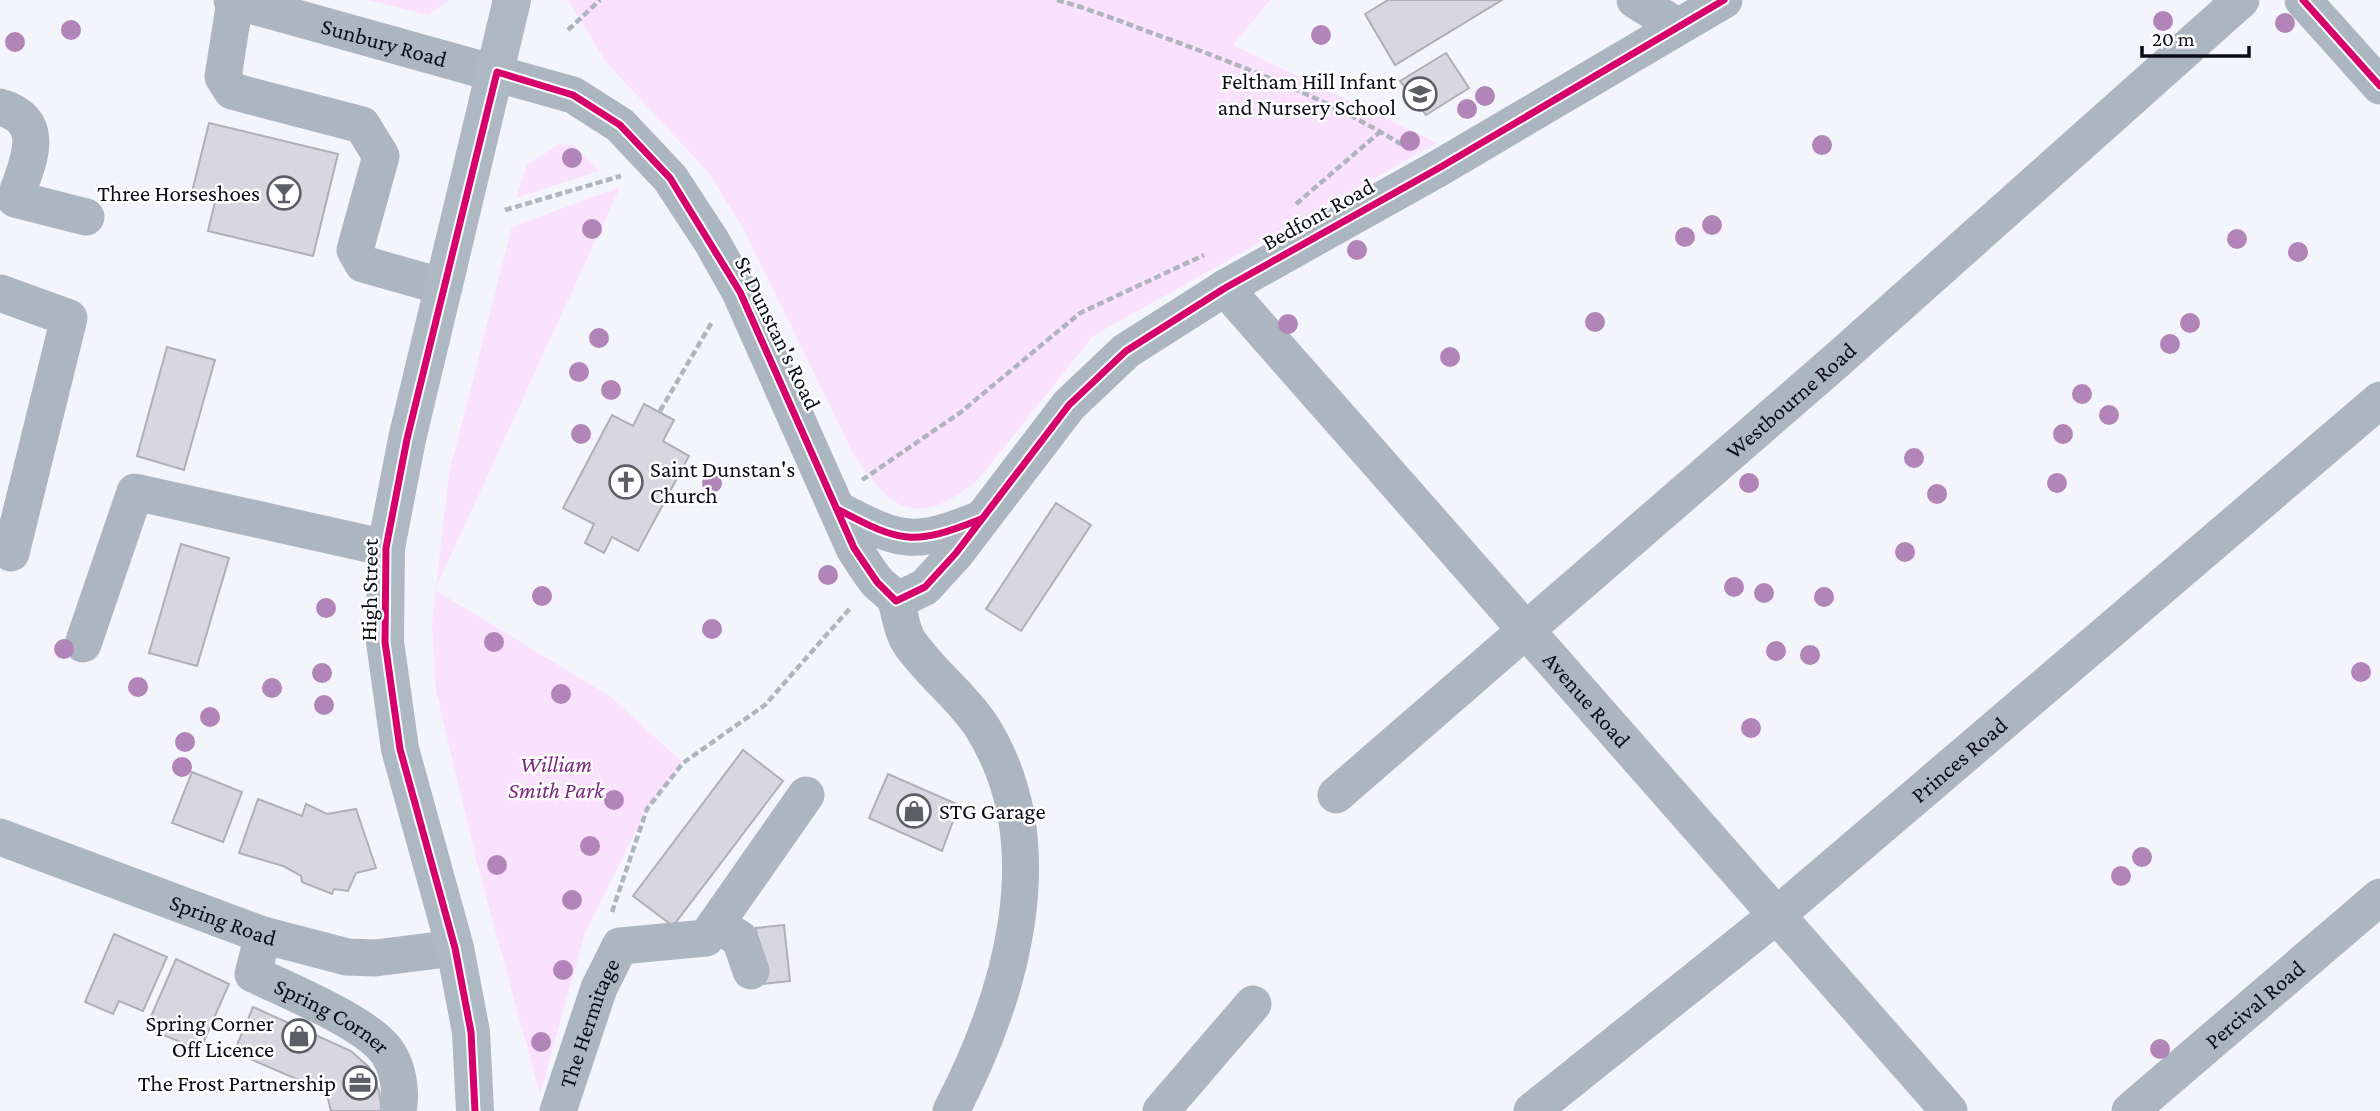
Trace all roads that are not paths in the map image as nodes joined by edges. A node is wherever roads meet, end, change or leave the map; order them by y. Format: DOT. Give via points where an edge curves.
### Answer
graph roads {
  1 [pos="233,0"];
  2 [pos="512,0"];
  3 [pos="1635,0"];
  4 [pos="1724,0"];
  5 [pos="2241,0"];
  6 [pos="2303,0"];
  7 [pos="1677,26"];
  8 [pos="497,72"];
  9 [pos="2380,86"];
  10 [pos="0,107"];
  11 [pos="86,217"];
  12 [pos="444,287"];
  13 [pos="1225,288"];
  14 [pos="0,293"];
  15 [pos="2380,400"];
  16 [pos="836,505"];
  17 [pos="981,519"];
  18 [pos="386,548"];
  19 [pos="11,553"];
  20 [pos="886,591"];
  21 [pos="1527,632"];
  22 [pos="83,644"];
  23 [pos="806,795"];
  24 [pos="1336,795"];
  25 [pos="0,837"];
  26 [pos="2380,897"];
  27 [pos="1777,915"];
  28 [pos="716,923"];
  29 [pos="263,935"];
  30 [pos="455,948"];
  31 [pos="751,971"];
  32 [pos="1254,1004"];
  33 [pos="481,1110"];
  34 [pos="398,1111"];
  35 [pos="558,1111"];
  36 [pos="951,1111"];
  37 [pos="1161,1111"];
  38 [pos="1532,1111"];
  39 [pos="1950,1111"];
  40 [pos="2130,1111"];
  1 -- 8 [label="street, Sunbury Road"];
  1 -- 12 [label="street" via="223,77 232,91 362,125 382,156 355,250 363,264"];
  2 -- 8 [label="main road, High Street"];
  3 -- 7 [label="street"];
  4 -- 7 [label="street, Bedfont Road"];
  5 -- 21 [label="street, Westbourne Road"];
  6 -- 9 [label="street"];
  7 -- 13 [label="street, Bedfont Road"];
  8 -- 12 [label="main road, High Street"];
  8 -- 16 [label="street, St Dunstan's Road" via="573,94 620,125 670,178 740,292"];
  10 -- 11 [label="street" via="24,119 30,130 31,148 15,199"];
  12 -- 18 [label="main road, High Street"];
  13 -- 17 [label="street, Bedfont Road" via="1168,322 1104,370 1069,405"];
  13 -- 21 [label="street, Avenue Road"];
  14 -- 19 [label="street" via="68,318"];
  15 -- 27 [label="street, Princes Road"];
  16 -- 17 [label="street" via="884,533 910,540 943,535"];
  16 -- 20 [label="street, St Dunstan's Road" via="853,548"];
  17 -- 20 [label="street" via="925,587"];
  18 -- 22 [label="street" via="135,492"];
  18 -- 30 [label="main road, High Street" via="385,642 400,749"];
  20 -- 36 [label="street, St Dunstan's Road" via="908,641 981,724 1003,765 1018,818 1021,876 1010,962 987,1032"];
  21 -- 24 [label="street, Westbourne Road"];
  21 -- 27 [label="street, Avenue Road"];
  23 -- 28 [label="street, The Hermitage"];
  25 -- 29 [label="street, Spring Road"];
  26 -- 40 [label="street, Percival Road"];
  27 -- 38 [label="street, Princes Road"];
  27 -- 39 [label="street, Avenue Road"];
  28 -- 31 [label="street" via="740,939"];
  28 -- 35 [label="street, The Hermitage" via="706,938 620,946 599,988"];
  29 -- 30 [label="street, Spring Road" via="347,957"];
  29 -- 34 [label="street, Spring Corner" via="253,974 353,1024 385,1049 398,1075"];
  30 -- 33 [label="main road, High Street"];
  32 -- 37 [label="street"];
}
